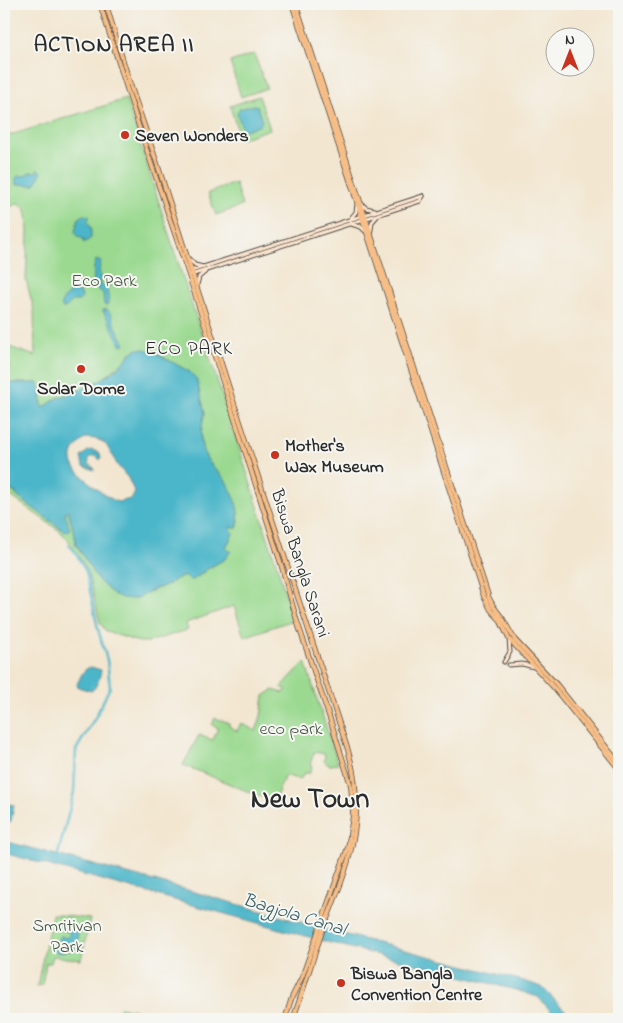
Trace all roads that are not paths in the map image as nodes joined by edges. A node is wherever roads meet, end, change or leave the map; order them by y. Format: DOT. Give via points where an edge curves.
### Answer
graph roads {
  1 [pos="100,4"];
  2 [pos="106,4"];
  3 [pos="294,4"];
  4 [pos="422,196"];
  5 [pos="359,203"];
  6 [pos="379,212"];
  7 [pos="364,217"];
  8 [pos="349,222"];
  9 [pos="369,233"];
  10 [pos="187,257"];
  11 [pos="218,264"];
  12 [pos="203,267"];
  13 [pos="207,270"];
  14 [pos="190,273"];
  15 [pos="197,288"];
  16 [pos="509,639"];
  17 [pos="504,662"];
  18 [pos="509,665"];
  19 [pos="535,668"];
  20 [pos="619,763"];
  21 [pos="619,769"];
  22 [pos="322,926"];
  23 [pos="316,942"];
  24 [pos="285,1019"];
  25 [pos="293,1019"];
  1 -- 14 [label="main road, Biswa Bangla Sarani"];
  2 -- 10 [label="main road, Biswa Bangla Sarani"];
  3 -- 5 [label="main road"];
  4 -- 6 [label="main road"];
  5 -- 6 [label="main road"];
  5 -- 7 [label="main road"];
  5 -- 8 [label="main road"];
  6 -- 7 [label="main road"];
  6 -- 9 [label="main road"];
  7 -- 8 [label="main road"];
  7 -- 9 [label="main road"];
  8 -- 9 [label="main road"];
  8 -- 11 [label="main road"];
  9 -- 16 [label="main road" via="481,590"];
  9 -- 20 [label="main road" via="489,598 515,640 557,685"];
  10 -- 12 [label="main road"];
  10 -- 14 [label="main road, Biswa Bangla Sarani"];
  11 -- 12 [label="main road"];
  11 -- 13 [label="main road"];
  12 -- 14 [label="main road"];
  13 -- 14 [label="main road"];
  13 -- 15 [label="main road" via="200,277"];
  14 -- 15 [label="main road, Biswa Bangla Sarani"];
  14 -- 22 [label="main road, Biswa Bangla Sarani" via="351,786 353,815 349,842"];
  15 -- 22 [label="main road, Biswa Bangla Sarani" via="354,774 356,808 352,846"];
  16 -- 17 [label="main road" via="510,652"];
  16 -- 19 [label="main road"];
  18 -- 19 [label="main road"];
  19 -- 21 [label="main road"];
  22 -- 23 [label="main road, Biswa Bangla Sarani"];
  23 -- 24 [label="main road, Biswa Bangla Sarani"];
  23 -- 25 [label="main road, Biswa Bangla Sarani"];
}
